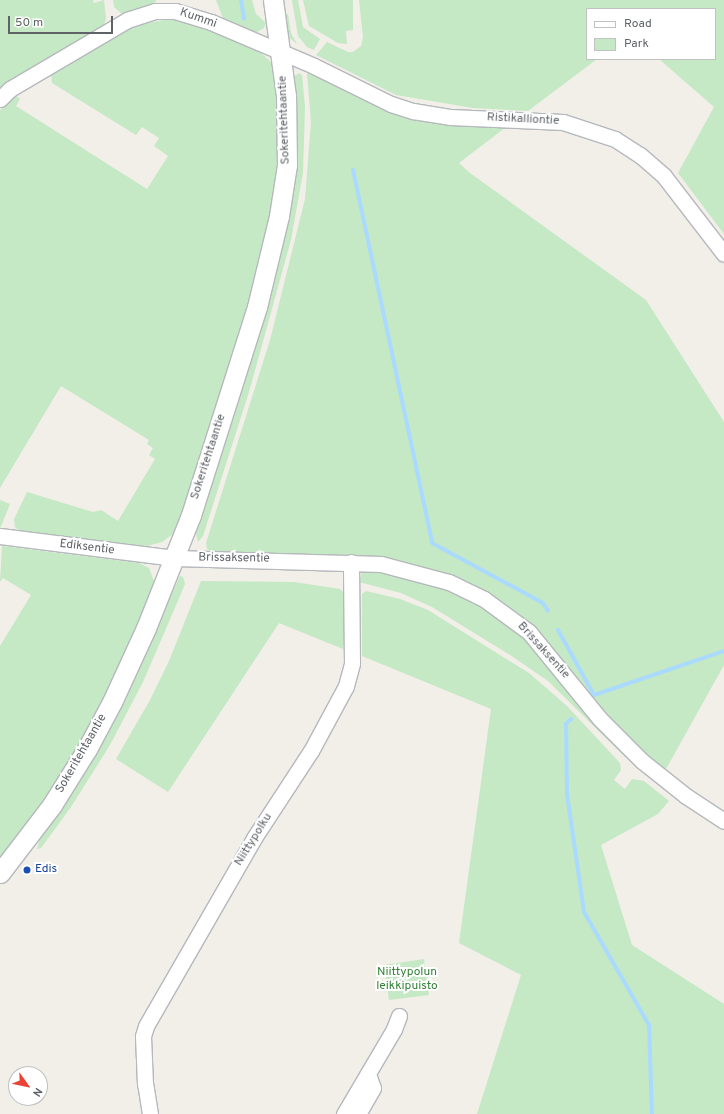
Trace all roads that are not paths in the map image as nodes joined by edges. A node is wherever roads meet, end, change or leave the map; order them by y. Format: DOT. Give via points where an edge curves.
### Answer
graph roads {
  1 [pos="273,0"];
  2 [pos="281,52"];
  3 [pos="5,94"];
  4 [pos="724,254"];
  5 [pos="0,536"];
  6 [pos="175,558"];
  7 [pos="351,562"];
  8 [pos="724,821"];
  9 [pos="0,873"];
  10 [pos="399,1016"];
  11 [pos="368,1074"];
  12 [pos="150,1114"];
  13 [pos="344,1114"];
  14 [pos="358,1114"];
  1 -- 2 [label="street, Sokeritehtaantie"];
  2 -- 3 [label="street, Kummi" via="210,22 175,11 155,11 127,20"];
  2 -- 4 [label="street, Ristikalliontie" via="368,94 413,111 450,117 563,122 615,140 640,155 664,176"];
  2 -- 6 [label="street, Sokeritehtaantie" via="286,96 287,165 279,216 257,307"];
  5 -- 6 [label="street, Ediksentie"];
  6 -- 7 [label="street, Brissaksentie"];
  6 -- 9 [label="street, Sokeritehtaantie" via="136,650 87,749 52,805"];
  7 -- 8 [label="street, Brissaksentie" via="381,564 429,575 468,590 502,610 529,632 600,719 642,761 686,796"];
  7 -- 12 [label="street, Niittypolku" via="352,663 346,686 311,751 254,838 146,1026 143,1036 145,1084"];
  10 -- 11 [label="street"];
  11 -- 13 [label="street"];
  11 -- 14 [label="street" via="373,1088"];
}
